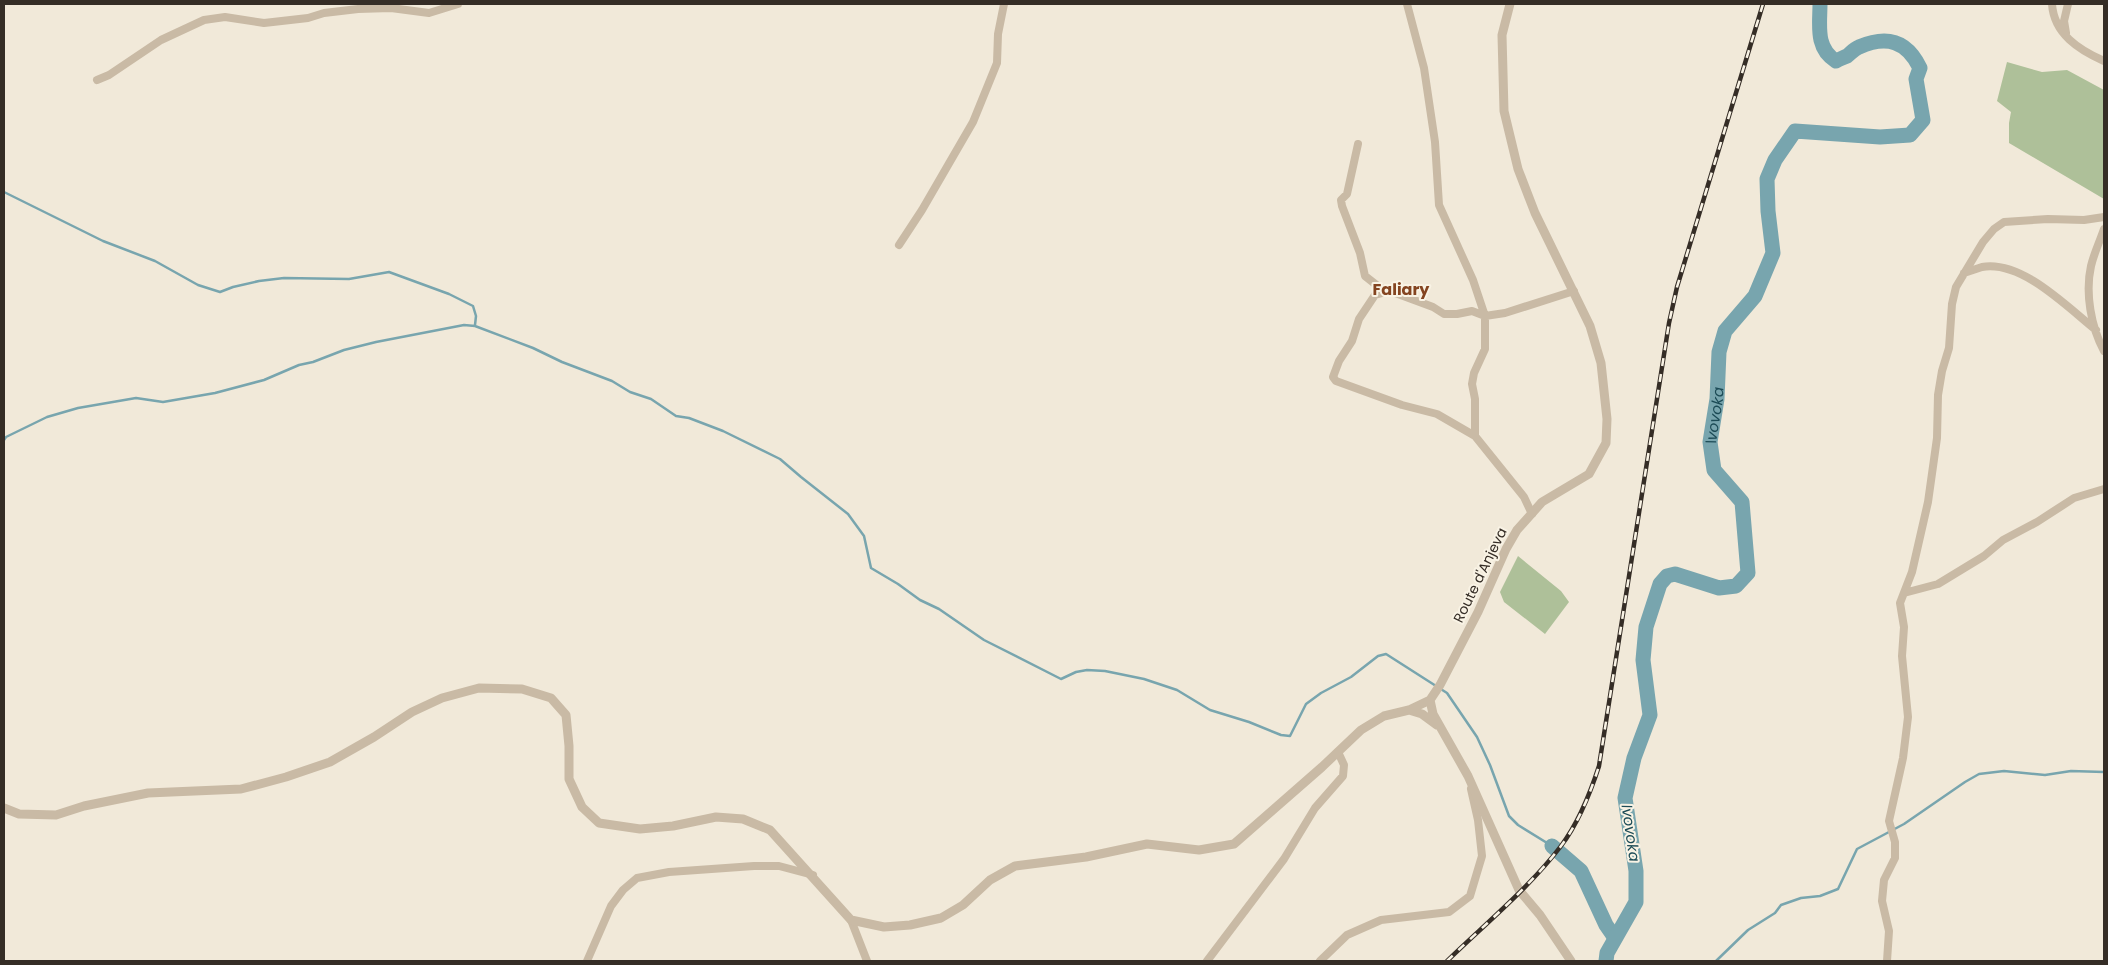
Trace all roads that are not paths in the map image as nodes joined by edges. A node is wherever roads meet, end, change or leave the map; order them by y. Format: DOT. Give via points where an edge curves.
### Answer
graph roads {
  1 [pos="458,4"];
  2 [pos="1004,4"];
  3 [pos="1407,4"];
  4 [pos="1510,4"];
  5 [pos="2052,4"];
  6 [pos="2068,4"];
  7 [pos="2066,38"];
  8 [pos="2104,61"];
  9 [pos="98,80"];
  10 [pos="1358,144"];
  11 [pos="2104,217"];
  12 [pos="2104,229"];
  13 [pos="898,245"];
  14 [pos="1964,274"];
  15 [pos="1390,291"];
  16 [pos="1574,291"];
  17 [pos="1485,316"];
  18 [pos="2096,330"];
  19 [pos="2104,351"];
  20 [pos="1475,436"];
  21 [pos="2104,489"];
  22 [pos="1532,514"];
  23 [pos="1904,593"];
  24 [pos="1432,698"];
  25 [pos="1409,710"];
  26 [pos="1439,727"];
  27 [pos="1338,752"];
  28 [pos="1468,776"];
  29 [pos="4,808"];
  30 [pos="812,876"];
  31 [pos="851,920"];
  32 [pos="587,961"];
  33 [pos="867,961"];
  34 [pos="1207,961"];
  35 [pos="1320,961"];
  36 [pos="1571,961"];
  37 [pos="1887,961"];
  1 -- 9 [label="street" via="429,12 358,9 264,23 225,17 204,20 161,40"];
  2 -- 13 [label="street" via="997,63 973,122"];
  3 -- 17 [label="street" via="1424,68 1435,142 1439,206 1473,280"];
  4 -- 16 [label="street, Route d'Anjeva" via="1502,35 1504,111 1518,169 1535,213"];
  5 -- 7 [label="street" via="2057,23"];
  6 -- 7 [label="street" via="2064,21"];
  7 -- 8 [label="street" via="2079,49"];
  10 -- 15 [label="street" via="1342,206 1365,276"];
  11 -- 14 [label="street" via="2004,222 1983,242"];
  12 -- 18 [label="street" via="2090,276 2089,299"];
  14 -- 18 [label="street" via="1984,267 2017,271"];
  14 -- 23 [label="street" via="1956,287 1952,304 1949,348 1938,396 1937,438 1923,529"];
  15 -- 17 [label="street" via="1444,314 1472,311"];
  15 -- 20 [label="street" via="1375,295 1366,309 1339,361 1334,377 1336,381 1437,414"];
  16 -- 17 [label="street" via="1505,313"];
  16 -- 22 [label="street, Route d'Anjeva" via="1590,326 1601,364 1608,419 1606,443 1589,474 1542,502"];
  17 -- 20 [label="street" via="1484,349 1472,384"];
  18 -- 19 [label="street"];
  20 -- 22 [label="street" via="1524,497"];
  21 -- 23 [label="street" via="2074,498 1938,584"];
  22 -- 24 [label="street, Route d'Anjeva" via="1517,530 1506,550 1478,612"];
  23 -- 37 [label="street" via="1900,603 1908,717 1889,821 1895,842 1895,858 1884,880 1882,901 1889,931"];
  24 -- 25 [label="street"];
  24 -- 26 [label="street" via="1433,714"];
  25 -- 26 [label="street" via="1422,714"];
  25 -- 27 [label="street" via="1384,716 1361,730"];
  26 -- 28 [label="street"];
  27 -- 31 [label="street" via="1234,844 1200,850 1147,844 1086,857 1015,866 990,880 963,905 941,918 884,927"];
  27 -- 34 [label="street" via="1344,765 1343,776 1315,808 1284,859"];
  28 -- 35 [label="street" via="1482,856 1470,896 1449,912 1381,920 1347,935"];
  28 -- 36 [label="street" via="1520,890"];
  29 -- 30 [label="street" via="19,814 56,815 84,806 148,794 241,789 330,762 412,712 442,698 478,688 522,689 551,698 566,715 569,779 582,807 599,823 640,829 716,817 744,819 770,830"];
  30 -- 31 [label="street"];
  30 -- 32 [label="street" via="779,866 754,866 669,872 637,878 611,906"];
  31 -- 33 [label="street"];
}
